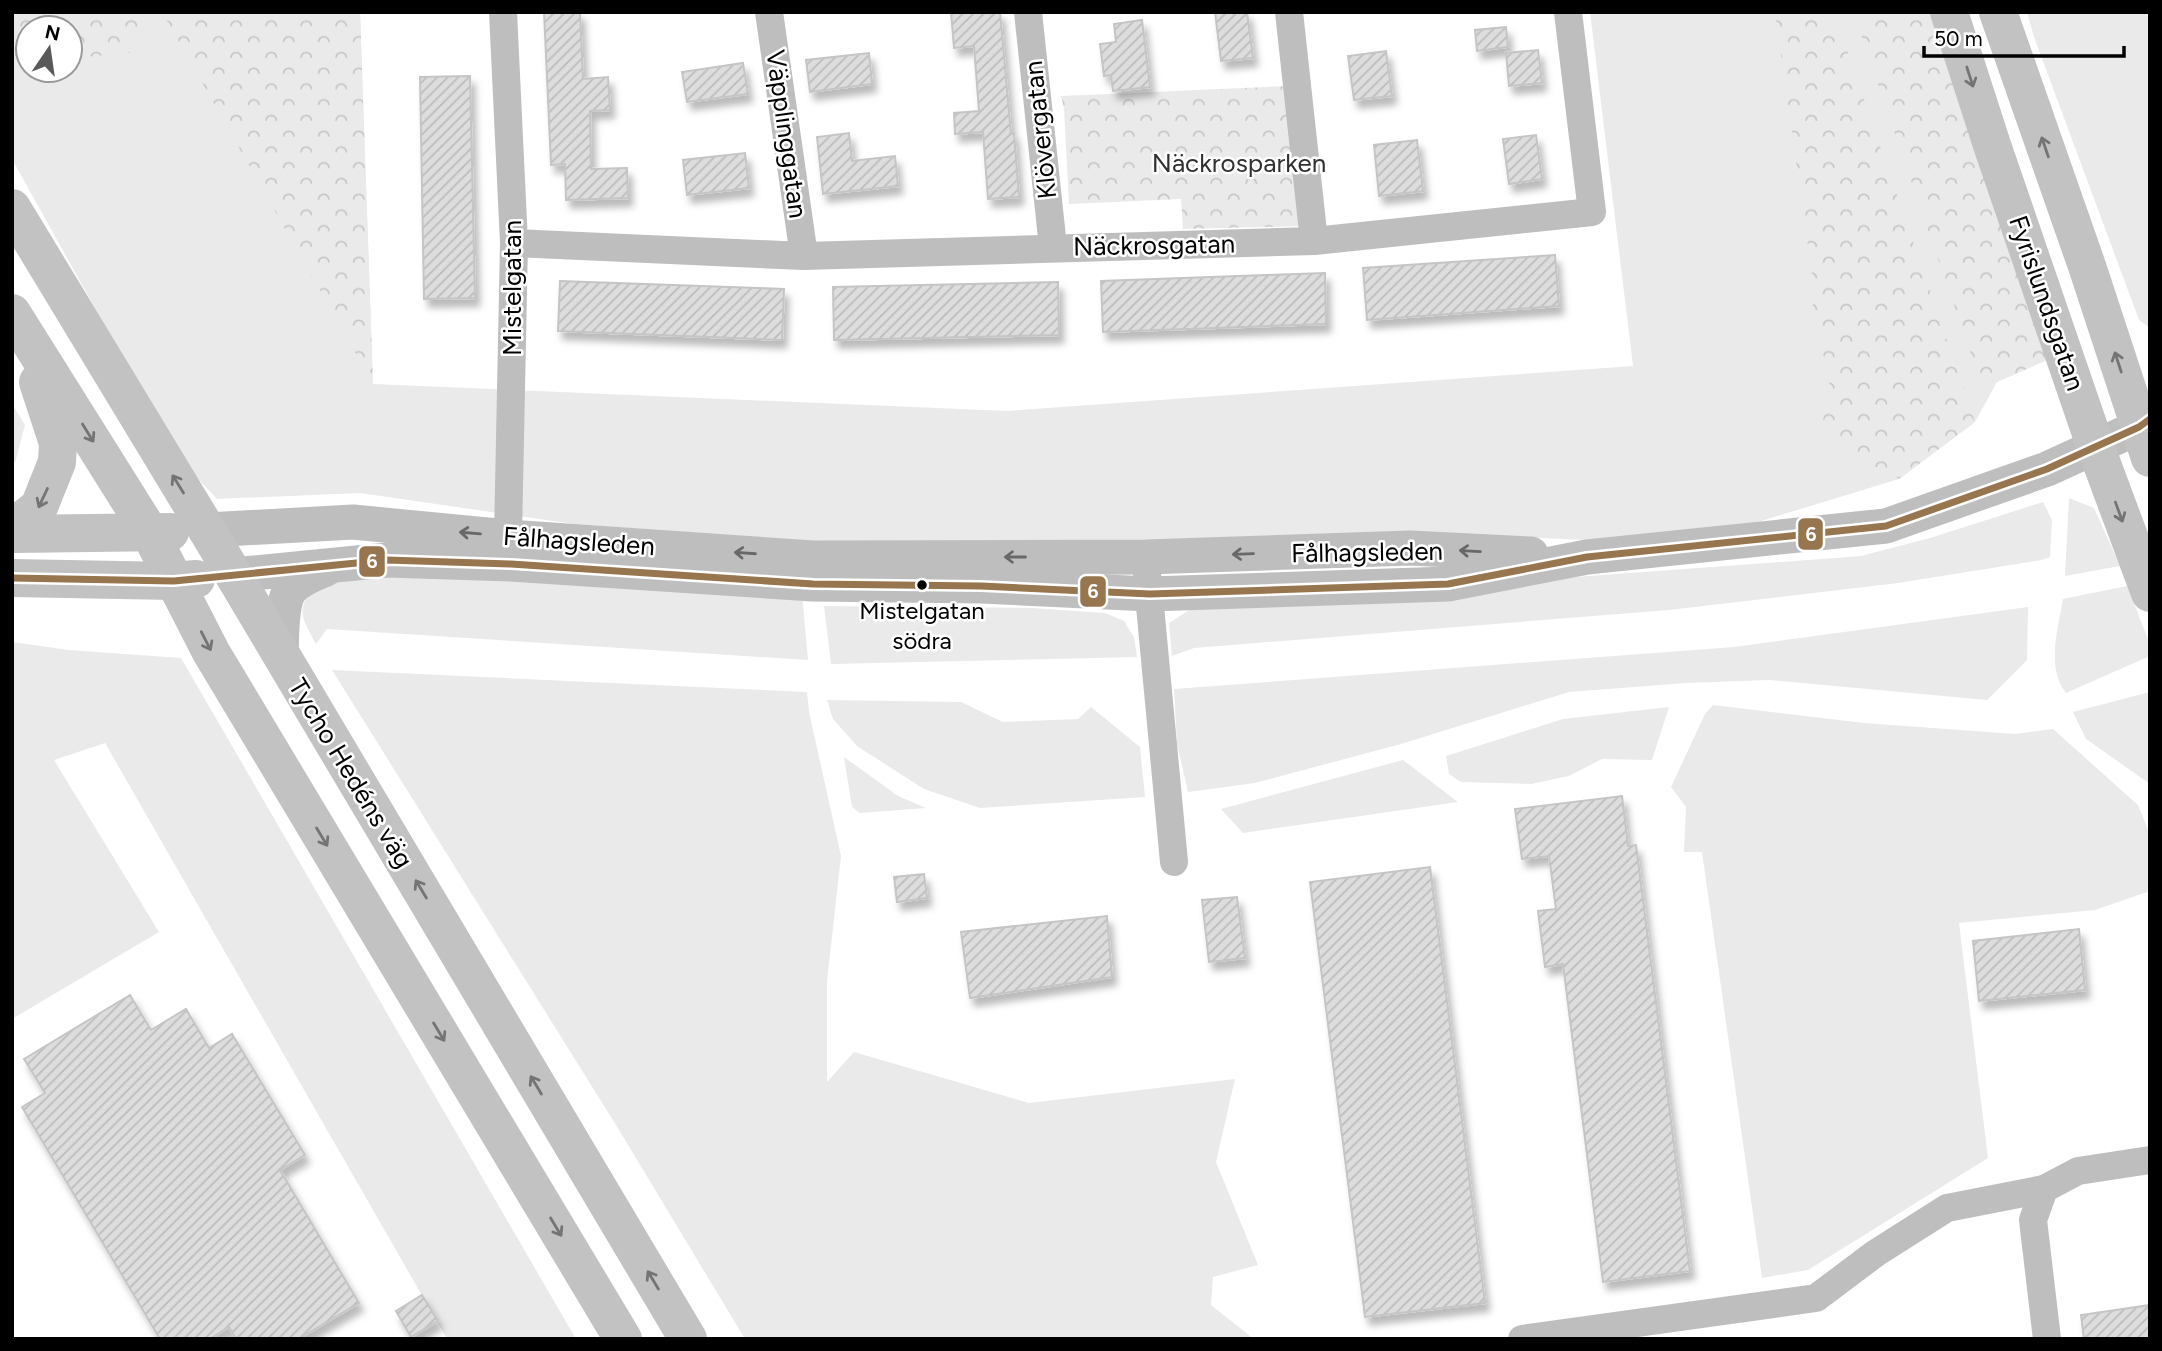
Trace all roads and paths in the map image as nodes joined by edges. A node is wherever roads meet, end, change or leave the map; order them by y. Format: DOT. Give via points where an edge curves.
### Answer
graph roads {
  1 [pos="503,12"];
  2 [pos="769,12"];
  3 [pos="1028,12"];
  4 [pos="1289,12"];
  5 [pos="1568,12"];
  6 [pos="1949,12"];
  7 [pos="1998,12"];
  8 [pos="12,208"];
  9 [pos="1314,241"];
  10 [pos="514,243"];
  11 [pos="1053,247"];
  12 [pos="804,256"];
  13 [pos="14,315"];
  14 [pos="2146,435"];
  15 [pos="2096,448"];
  16 [pos="12,528"];
  17 [pos="207,530"];
  18 [pos="150,533"];
  19 [pos="12,534"];
  20 [pos="509,550"];
  21 [pos="1146,557"];
  22 [pos="1587,557"];
  23 [pos="335,565"];
  24 [pos="234,575"];
  25 [pos="12,578"];
  26 [pos="174,581"];
  27 [pos="2150,593"];
  28 [pos="1150,594"];
  29 [pos="281,656"];
  30 [pos="1174,862"];
  31 [pos="2150,1160"];
  32 [pos="2044,1189"];
  33 [pos="623,1339"];
  34 [pos="688,1339"];
  35 [pos="1522,1339"];
  36 [pos="2047,1339"];
  1 -- 10 [label="street, Mistelgatan"];
  2 -- 12 [label="street, Väpplinggatan"];
  3 -- 11 [label="street, Klövergatan"];
  4 -- 9 [label="street"];
  5 -- 9 [label="street, Näckrosgatan" via="1592,212"];
  6 -- 15 [label="main road, Fyrislundsgatan, one-way"];
  14 -- 7 [label="main road, Fyrislundsgatan, one-way"];
  17 -- 8 [label="main road, Tycho Hedéns väg, one-way"];
  9 -- 11 [label="street, Näckrosgatan"];
  10 -- 12 [label="street, Näckrosgatan"];
  10 -- 20 [label="street, Mistelgatan"];
  11 -- 12 [label="street, Näckrosgatan"];
  13 -- 16 [label="main road, one-way" via="58,443 57,462 39,508"];
  13 -- 18 [label="main road, one-way"];
  14 -- 15 [label="street, Fålhagsleden"];
  15 -- 22 [label="street, Fålhagsleden" via="1886,526"];
  15 -- 27 [label="main road, Fyrislundsgatan, one-way"];
  17 -- 18 [label="main road, Fålhagsleden"];
  20 -- 17 [label="street, Fålhagsleden, one-way" via="353,522"];
  17 -- 24 [label="main road, Tycho Hedéns väg"];
  18 -- 19 [label="main road, Fålhagsleden"];
  18 -- 26 [label="main road"];
  21 -- 20 [label="street, Fålhagsleden, one-way" via="813,558"];
  20 -- 23 [label="street, Fålhagsleden"];
  20 -- 28 [label="street, Fålhagsleden" via="813,584"];
  22 -- 21 [label="street, Fålhagsleden, one-way" via="1410,548"];
  21 -- 28 [label="street"];
  22 -- 28 [label="street, Fålhagsleden" via="1448,584"];
  23 -- 24 [label="street, Fålhagsleden"];
  23 -- 29 [label="street" via="290,590 283,612"];
  24 -- 26 [label="main road, Fålhagsleden"];
  24 -- 29 [label="main road, Tycho Hedéns väg"];
  25 -- 26 [label="main road, Fålhagsleden"];
  26 -- 33 [label="main road, one-way" via="211,652"];
  28 -- 30 [label="street"];
  34 -- 29 [label="main road, Tycho Hedéns väg, one-way"];
  31 -- 32 [label="street" via="2078,1171"];
  32 -- 35 [label="street" via="1947,1208 1816,1298"];
  32 -- 36 [label="street" via="2033,1220"];
}
